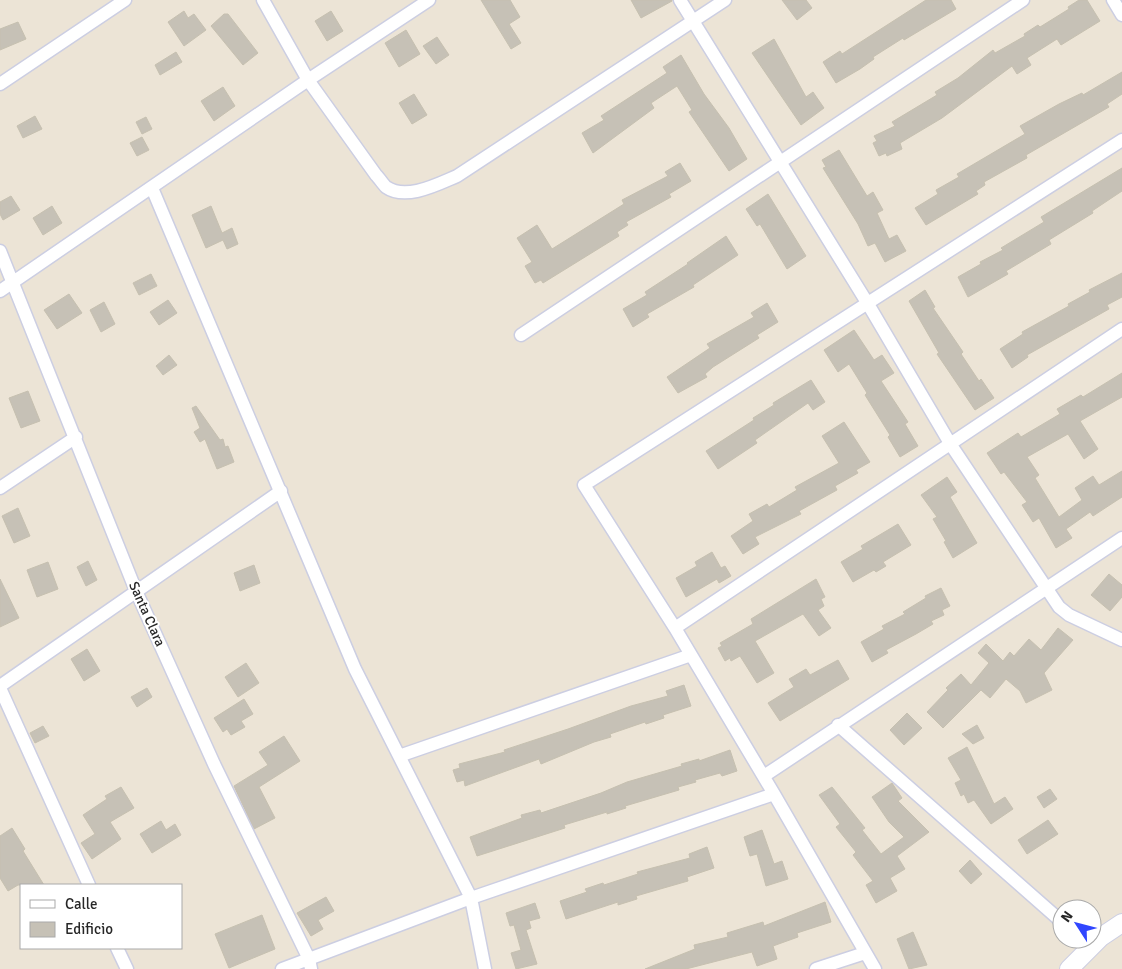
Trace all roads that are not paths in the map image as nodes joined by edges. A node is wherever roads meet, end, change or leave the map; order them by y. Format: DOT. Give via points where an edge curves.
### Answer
graph roads {
  1 [pos="125,0"];
  2 [pos="262,0"];
  3 [pos="429,0"];
  4 [pos="680,0"];
  5 [pos="725,0"];
  6 [pos="1023,0"];
  7 [pos="1113,0"];
  8 [pos="1122,15"];
  9 [pos="693,22"];
  10 [pos="308,80"];
  11 [pos="0,84"];
  12 [pos="1122,140"];
  13 [pos="779,162"];
  14 [pos="152,188"];
  15 [pos="0,251"];
  16 [pos="12,282"];
  17 [pos="0,291"];
  18 [pos="868,304"];
  19 [pos="1122,329"];
  20 [pos="521,336"];
  21 [pos="76,437"];
  22 [pos="951,445"];
  23 [pos="0,488"];
  24 [pos="281,491"];
  25 [pos="1122,538"];
  26 [pos="1048,590"];
  27 [pos="136,591"];
  28 [pos="675,628"];
  29 [pos="1122,640"];
  30 [pos="691,655"];
  31 [pos="0,687"];
  32 [pos="838,725"];
  33 [pos="399,756"];
  34 [pos="764,776"];
  35 [pos="774,794"];
  36 [pos="89,884"];
  37 [pos="470,898"];
  38 [pos="1052,913"];
  39 [pos="1122,923"];
  40 [pos="1102,934"];
  41 [pos="117,949"];
  42 [pos="1082,949"];
  43 [pos="865,953"];
  44 [pos="310,964"];
  45 [pos="127,969"];
  46 [pos="282,969"];
  47 [pos="485,969"];
  48 [pos="816,969"];
  49 [pos="875,969"];
  50 [pos="1069,969"];
  1 -- 11 [label="street"];
  2 -- 10 [label="street"];
  3 -- 10 [label="street"];
  4 -- 9 [label="street"];
  5 -- 9 [label="street"];
  6 -- 13 [label="street"];
  7 -- 8 [label="street"];
  9 -- 10 [label="street" via="457,176 421,190 401,192 387,187"];
  9 -- 13 [label="street"];
  10 -- 14 [label="street"];
  12 -- 18 [label="street"];
  13 -- 18 [label="street"];
  13 -- 20 [label="street"];
  14 -- 16 [label="street"];
  14 -- 24 [label="street"];
  15 -- 16 [label="street, Santa Clara"];
  16 -- 17 [label="street"];
  16 -- 21 [label="street, Santa Clara"];
  18 -- 22 [label="street"];
  18 -- 28 [label="street" via="584,485"];
  19 -- 22 [label="street"];
  21 -- 23 [label="street"];
  21 -- 27 [label="street, Santa Clara"];
  22 -- 26 [label="street"];
  22 -- 28 [label="street"];
  24 -- 27 [label="street"];
  24 -- 33 [label="street" via="355,669"];
  25 -- 26 [label="street"];
  26 -- 29 [label="street" via="1059,607 1069,615"];
  26 -- 32 [label="street"];
  27 -- 31 [label="street"];
  27 -- 44 [label="street, Santa Clara"];
  28 -- 30 [label="street"];
  30 -- 33 [label="street"];
  30 -- 34 [label="street"];
  31 -- 36 [label="street"];
  32 -- 34 [label="street"];
  32 -- 38 [label="street"];
  33 -- 37 [label="street"];
  34 -- 35 [label="street"];
  35 -- 37 [label="street"];
  35 -- 43 [label="street"];
  37 -- 44 [label="street"];
  37 -- 47 [label="street"];
  39 -- 40 [label="main road"];
  41 -- 45 [label="street"];
  42 -- 50 [label="main road"];
  43 -- 48 [label="street"];
  43 -- 49 [label="street"];
  44 -- 46 [label="street"];
}
